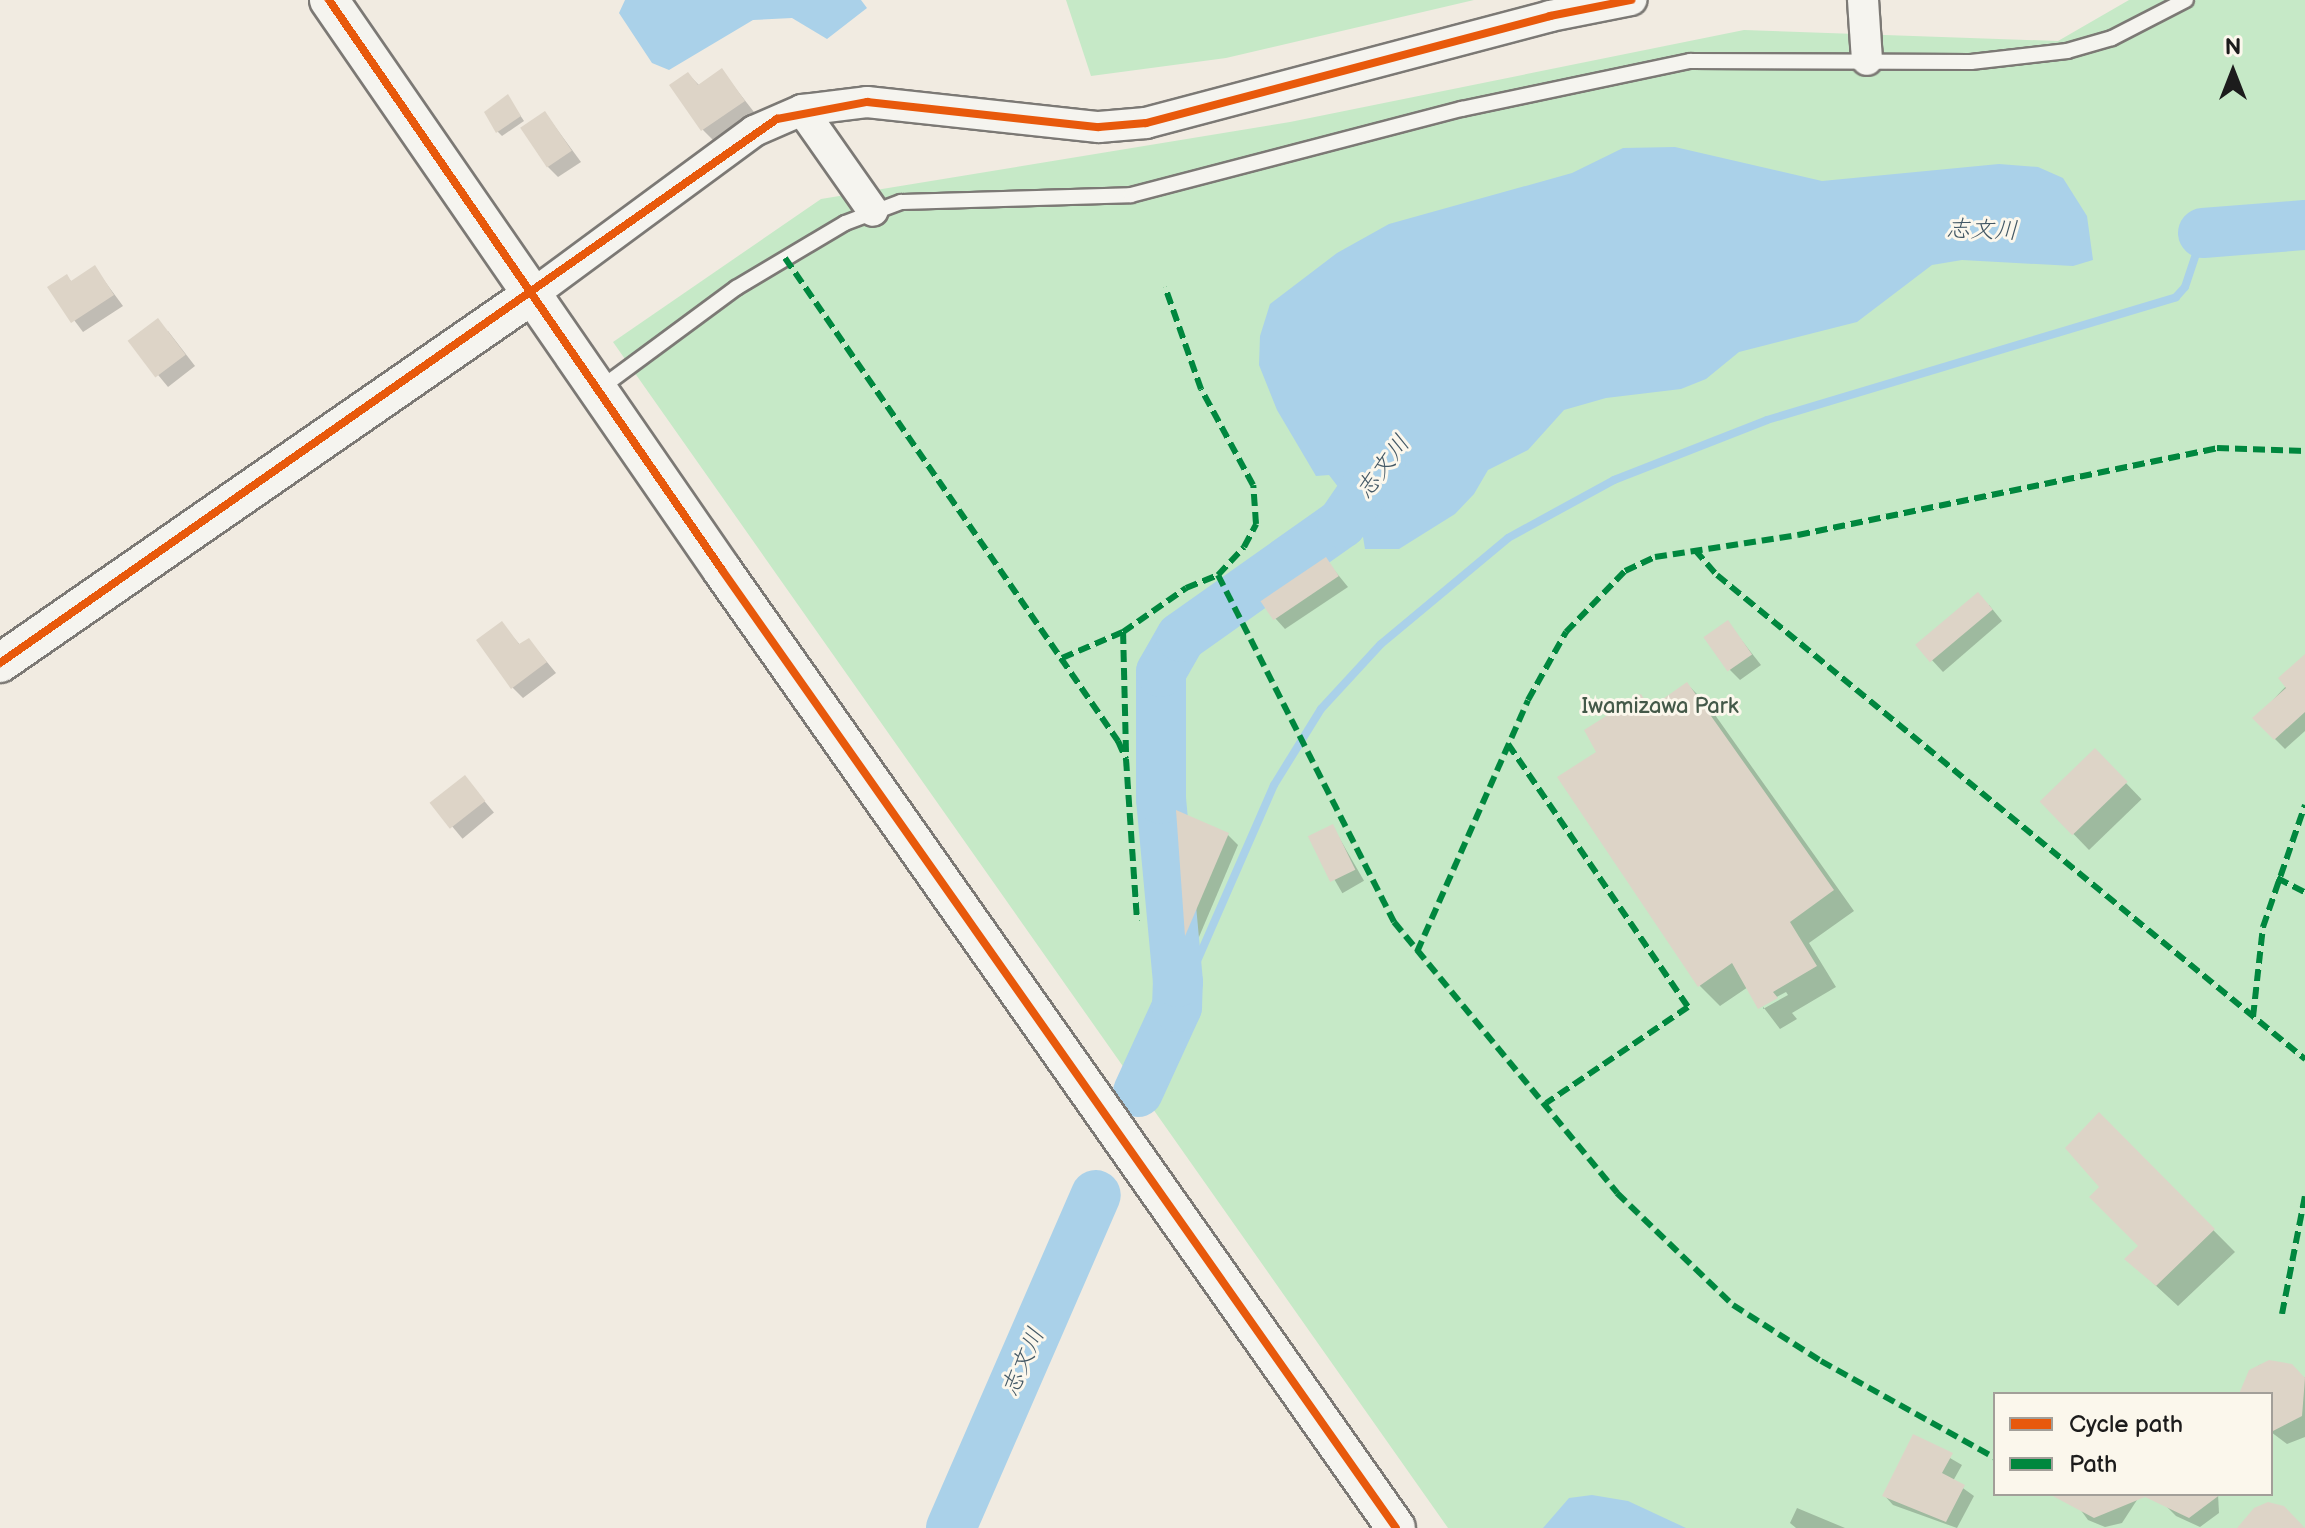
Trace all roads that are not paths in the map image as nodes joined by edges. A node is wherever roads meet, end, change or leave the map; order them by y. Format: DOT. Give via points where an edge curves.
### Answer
graph roads {
  1 [pos="329,0"];
  2 [pos="1631,0"];
  3 [pos="1863,0"];
  4 [pos="2186,0"];
  5 [pos="1867,60"];
  6 [pos="802,110"];
  7 [pos="873,211"];
  8 [pos="533,294"];
  9 [pos="597,390"];
  10 [pos="0,663"];
  11 [pos="1396,1528"];
  1 -- 8 [label="street"];
  2 -- 6 [label="street" via="1550,16 1146,123 1088,127 867,102"];
  3 -- 5 [label="street"];
  4 -- 5 [label="lane" via="2112,38 2067,51 1971,62"];
  5 -- 7 [label="lane" via="1675,63 1462,109 1131,195 959,197 901,202"];
  6 -- 7 [label="street"];
  6 -- 8 [label="street" via="754,131"];
  7 -- 9 [label="lane" via="736,288"];
  8 -- 9 [label="street"];
  8 -- 10 [label="street"];
  9 -- 11 [label="street"];
}
